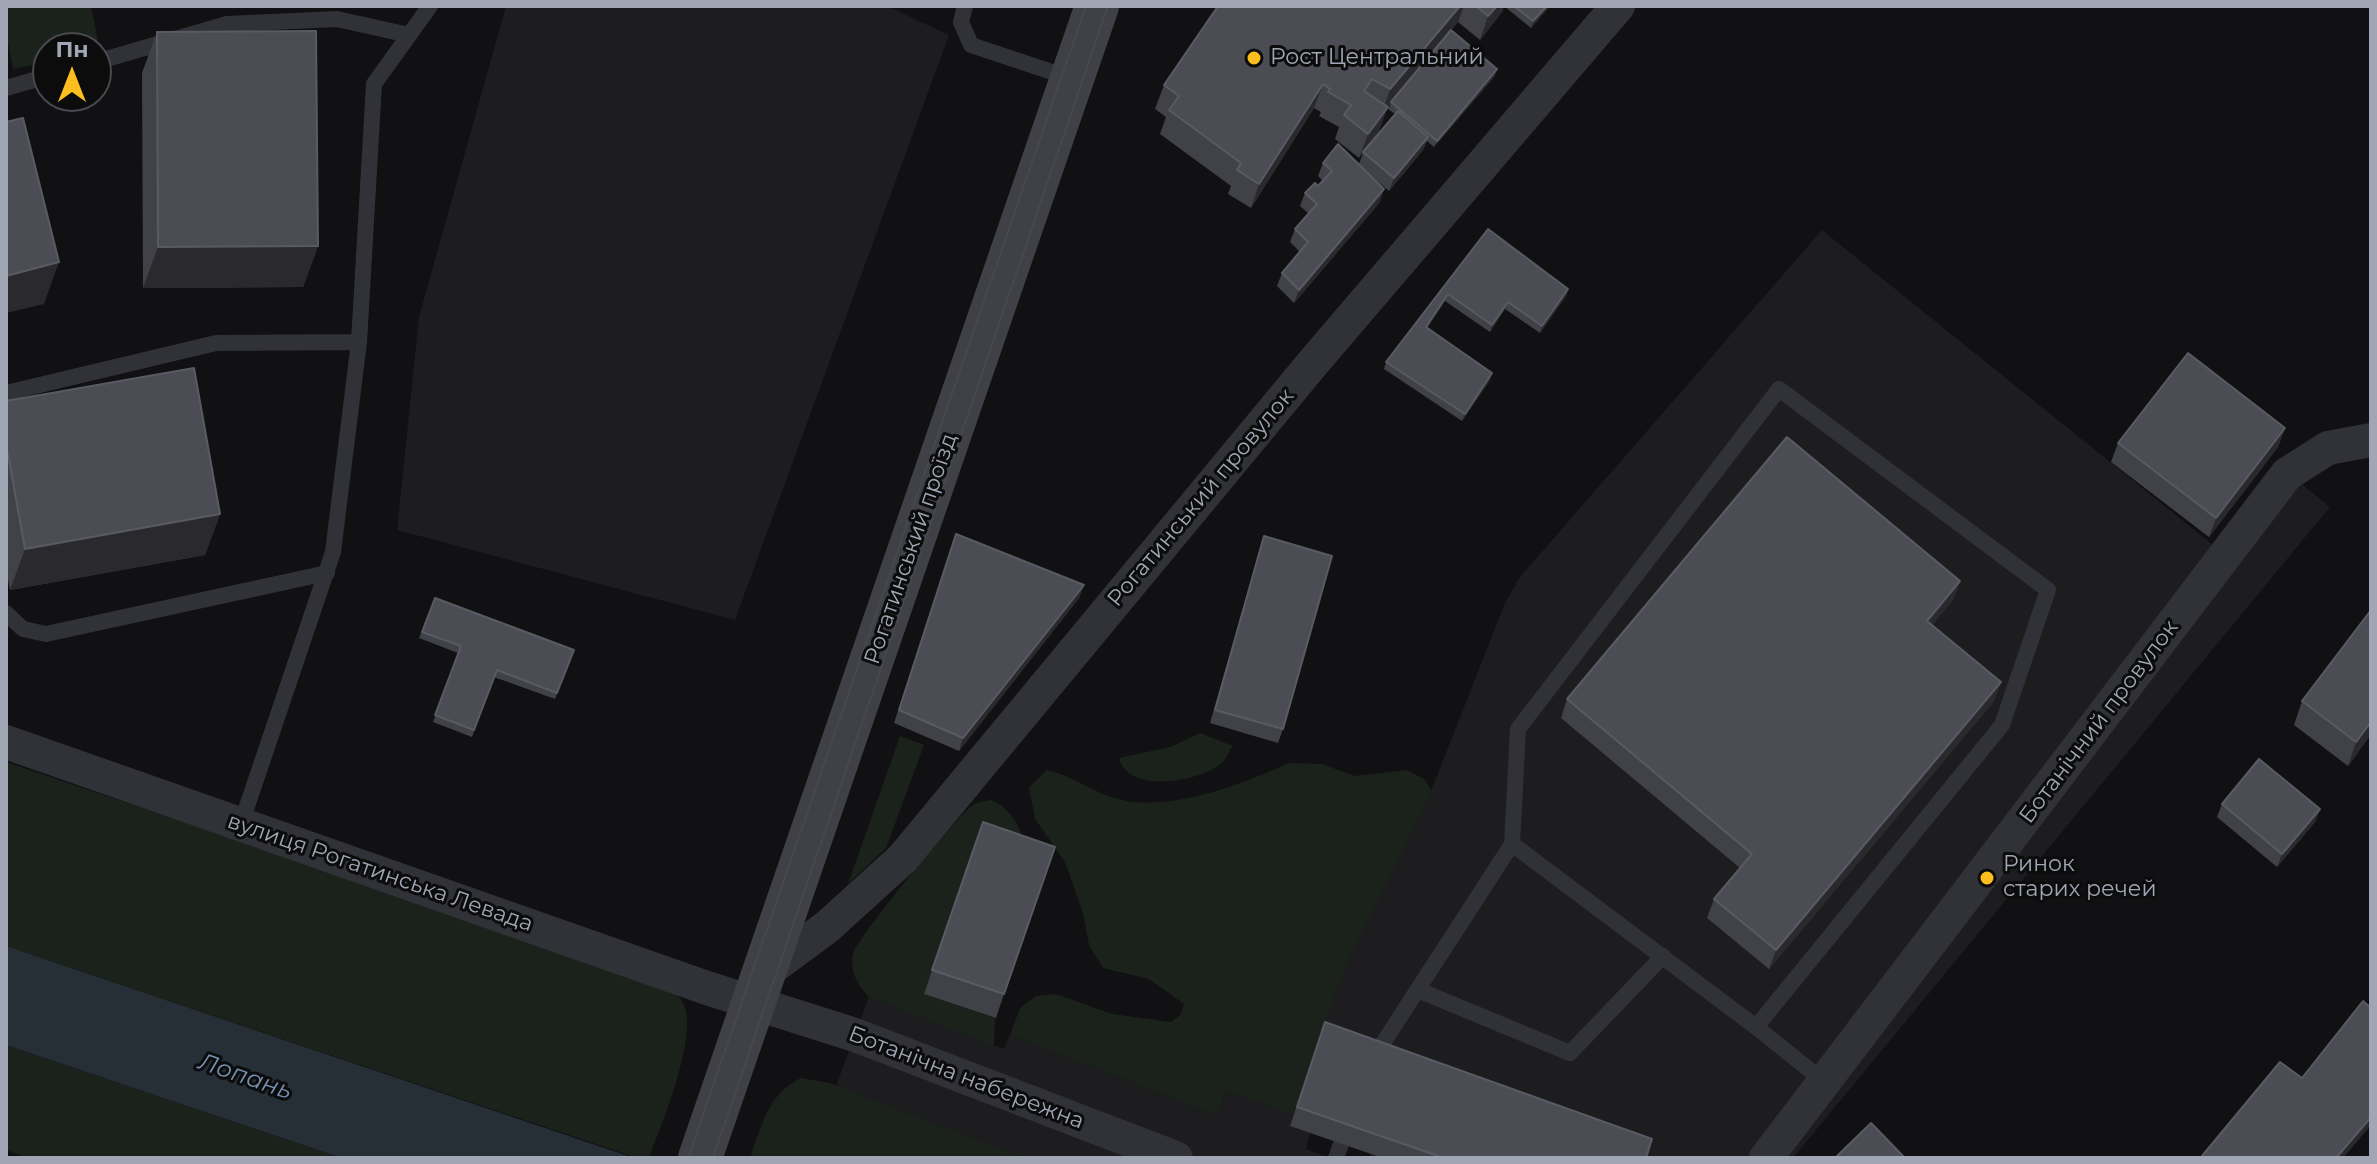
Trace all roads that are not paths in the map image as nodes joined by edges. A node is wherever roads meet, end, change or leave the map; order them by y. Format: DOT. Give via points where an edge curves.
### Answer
graph roads {
  1 [pos="430,6"];
  2 [pos="965,6"];
  3 [pos="1097,6"];
  4 [pos="1608,9"];
  5 [pos="409,35"];
  6 [pos="112,57"];
  7 [pos="1072,78"];
  8 [pos="32,81"];
  9 [pos="6,88"];
  10 [pos="359,342"];
  11 [pos="6,393"];
  12 [pos="2371,440"];
  13 [pos="327,573"];
  14 [pos="6,613"];
  15 [pos="6,742"];
  16 [pos="241,824"];
  17 [pos="1512,844"];
  18 [pos="1663,956"];
  19 [pos="760,987"];
  20 [pos="1418,990"];
  21 [pos="1756,1027"];
  22 [pos="1371,1061"];
  23 [pos="1826,1083"];
  24 [pos="700,1158"];
  25 [pos="1176,1158"];
  26 [pos="1766,1158"];
  1 -- 5 [label="lane"];
  2 -- 7 [label="lane" via="961,22 971,45"];
  3 -- 7 [label="street, Рогатинський проїзд"];
  4 -- 19 [label="street, Рогатинський провулок" via="903,858"];
  5 -- 6 [label="lane" via="337,19 227,24"];
  5 -- 10 [label="lane" via="374,84"];
  7 -- 19 [label="street, Рогатинський проїзд"];
  8 -- 9 [label="lane"];
  10 -- 11 [label="lane" via="216,343"];
  10 -- 13 [label="lane"];
  12 -- 23 [label="street, Ботанічний провулок" via="2328,448 2287,474"];
  13 -- 14 [label="lane" via="46,634 23,629"];
  13 -- 16 [label="lane"];
  15 -- 16 [label="street, вулиця Рогатинська Левада"];
  16 -- 19 [label="street, вулиця Рогатинська Левада"];
  17 -- 18 [label="lane"];
  17 -- 20 [label="lane"];
  17 -- 21 [label="lane" via="1518,729 1779,389 2048,590 2002,725"];
  18 -- 20 [label="lane" via="1570,1053"];
  18 -- 21 [label="lane"];
  19 -- 24 [label="street, Рогатинський проїзд"];
  19 -- 25 [label="street, Ботанічна набережна" via="855,1035"];
  20 -- 22 [label="lane"];
  21 -- 23 [label="lane"];
  23 -- 26 [label="street, Ботанічний провулок"];
}
